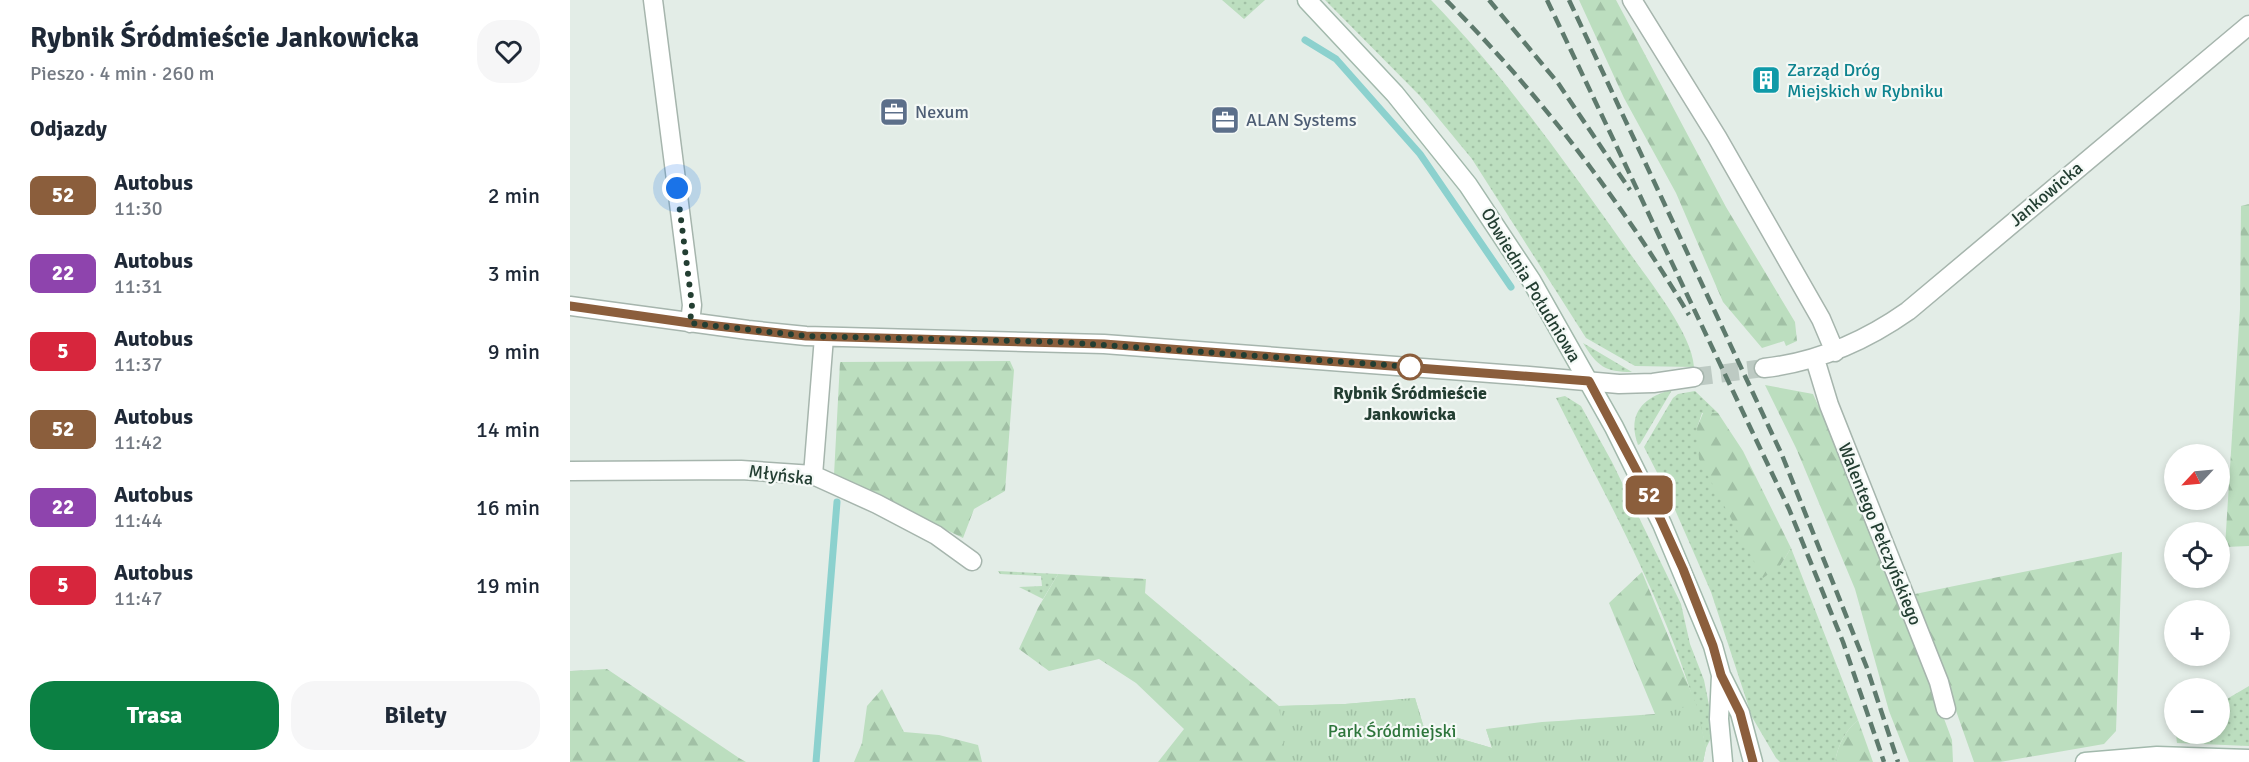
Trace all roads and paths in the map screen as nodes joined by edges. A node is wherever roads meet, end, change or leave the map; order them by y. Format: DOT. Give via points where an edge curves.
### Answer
graph roads {
  1 [pos="653,0"];
  2 [pos="1307,0"];
  3 [pos="1632,0"];
  4 [pos="2249,25"];
  5 [pos="570,306"];
  6 [pos="690,323"];
  7 [pos="824,337"];
  8 [pos="1835,352"];
  9 [pos="1815,359"];
  10 [pos="1764,368"];
  11 [pos="1694,377"];
  12 [pos="1589,381"];
  13 [pos="570,471"];
  14 [pos="813,475"];
  15 [pos="972,561"];
  16 [pos="1721,675"];
  17 [pos="1946,709"];
  18 [pos="2249,759"];
  19 [pos="1723,762"];
  20 [pos="1753,762"];
  21 [pos="2085,762"];
  1 -- 6 [label="street" via="690,294"];
  2 -- 12 [label="street, Obwiednia Południowa" via="1395,94 1468,185 1517,257"];
  3 -- 8 [label="street" via="1717,137 1821,319"];
  4 -- 8 [label="street, Jankowicka" via="1908,311 1868,337"];
  5 -- 6 [label="street"];
  6 -- 7 [label="street"];
  7 -- 12 [label="street" via="1104,344"];
  7 -- 14 [label="street"];
  8 -- 9 [label="street, Jankowicka"];
  9 -- 10 [label="street, Jankowicka"];
  9 -- 17 [label="street, Walentego Pełczyńskiego" via="1829,405"];
  11 -- 12 [label="street" via="1636,384"];
  12 -- 16 [label="street, Obwiednia Południowa" via="1662,524 1706,625"];
  13 -- 14 [label="street, Młyńska" via="741,470"];
  14 -- 15 [label="street, Młyńska" via="877,504"];
  16 -- 19 [label="street, Obwiednia Południowa" via="1719,719"];
  16 -- 20 [label="street, Obwiednia Południowa" via="1740,713"];
  18 -- 21 [label="street" via="2157,756"];
}
